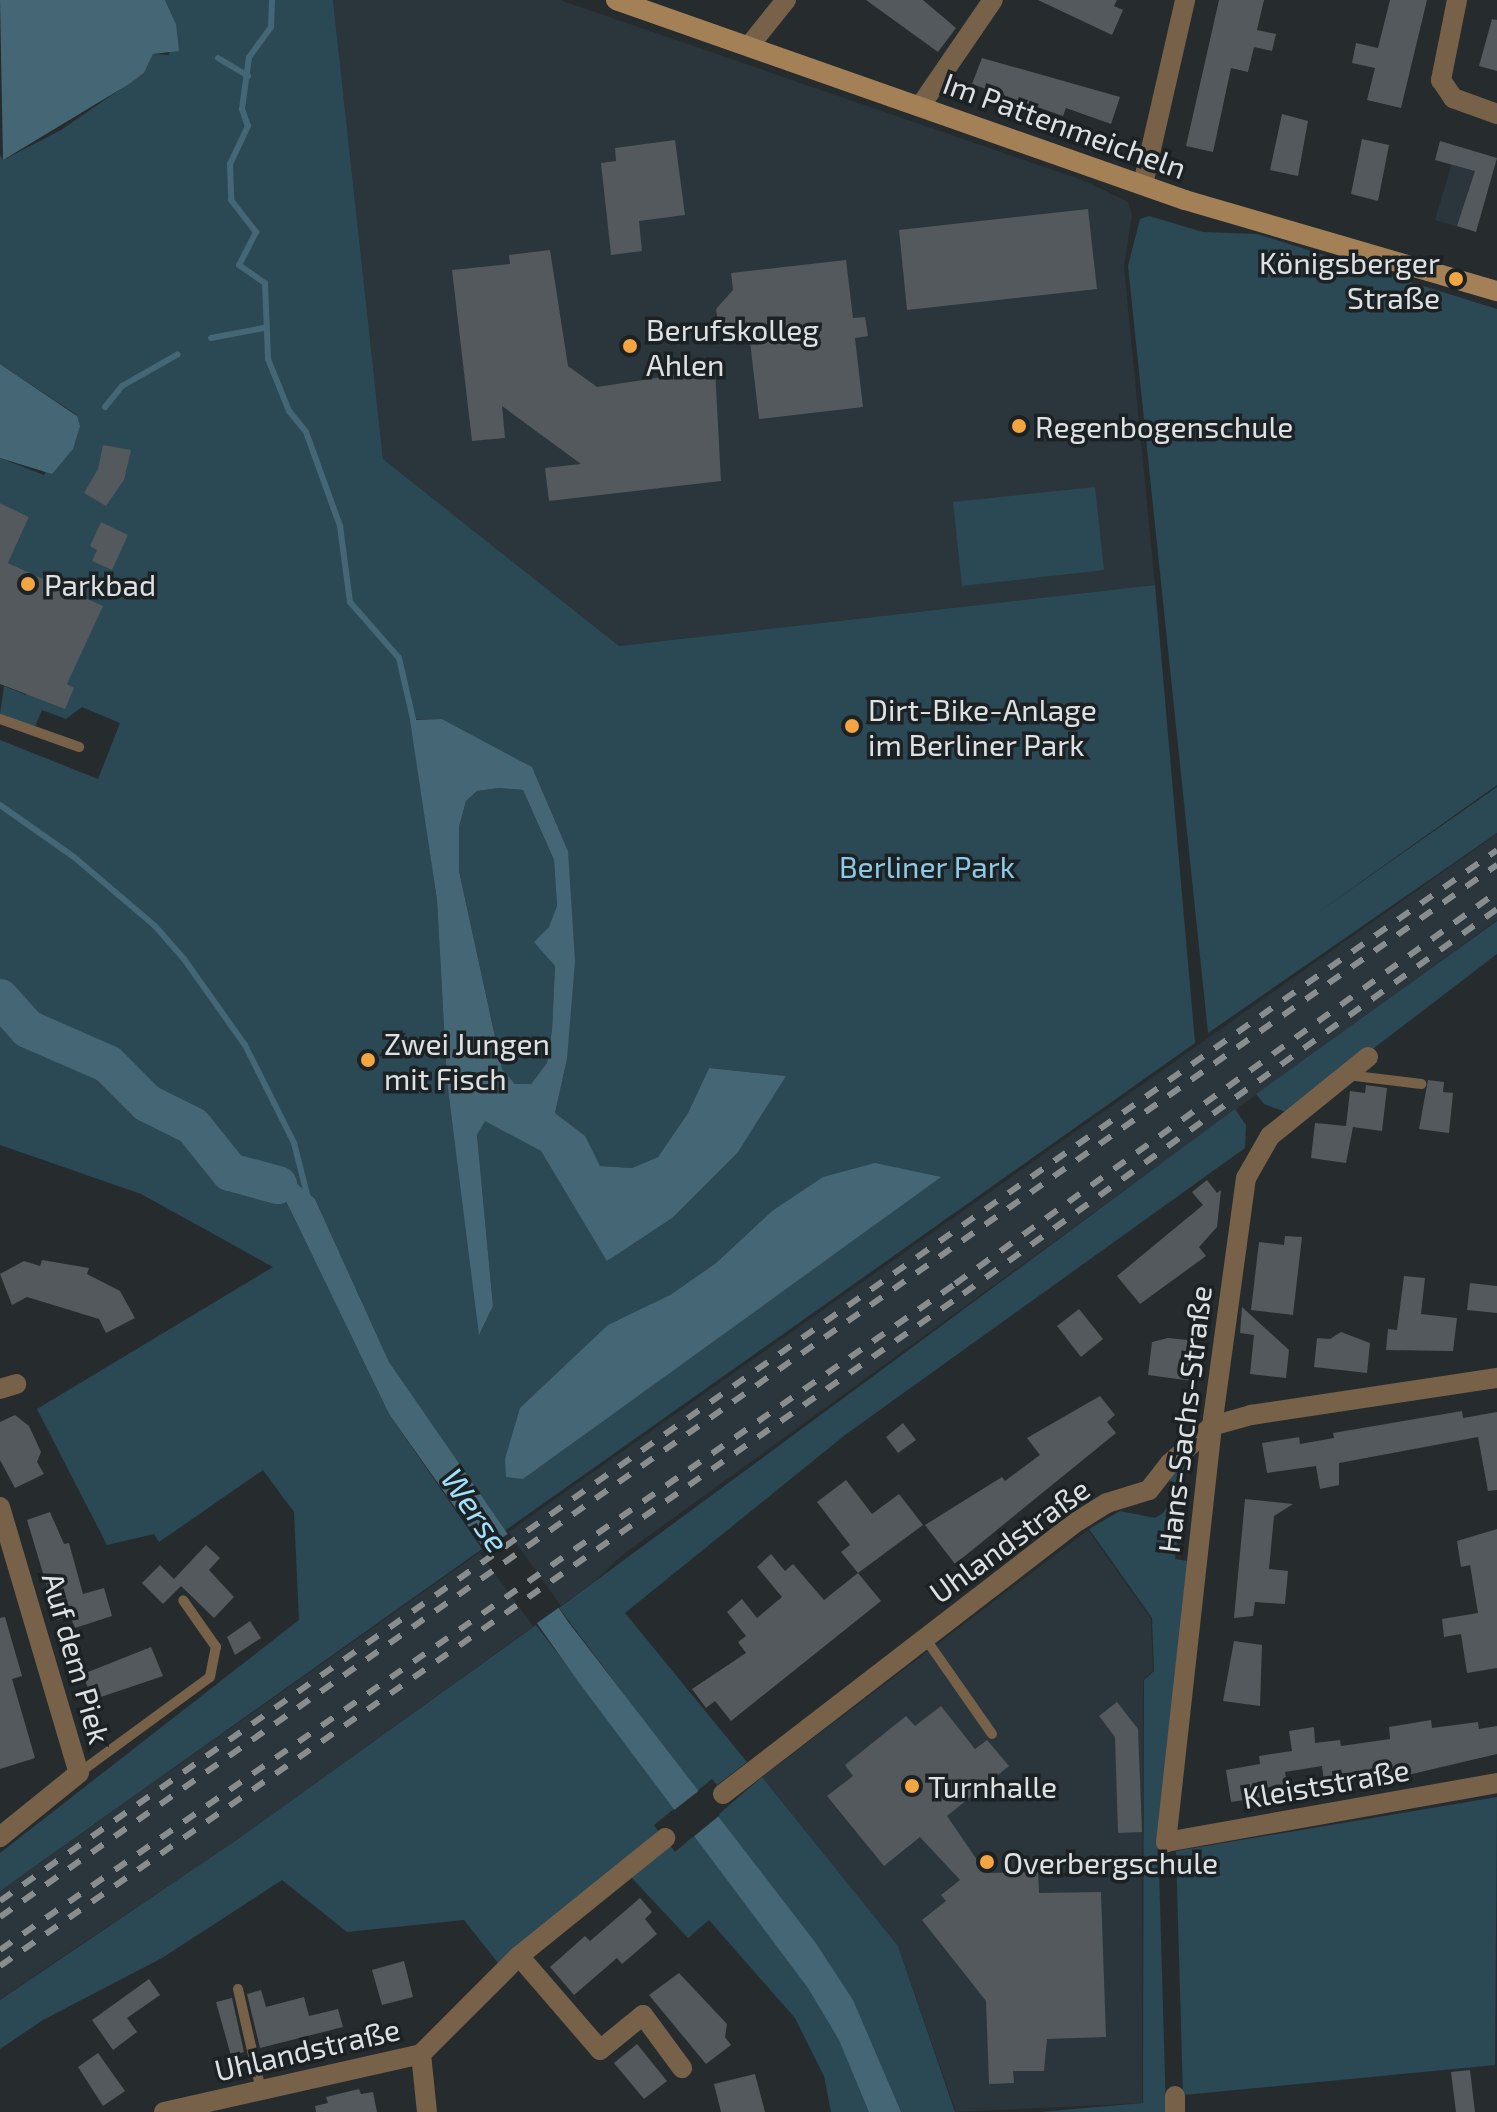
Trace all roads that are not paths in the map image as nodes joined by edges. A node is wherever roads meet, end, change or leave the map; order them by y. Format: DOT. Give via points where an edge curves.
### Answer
graph roads {
  1 [pos="616,0"];
  2 [pos="786,0"];
  3 [pos="993,0"];
  4 [pos="1185,0"];
  5 [pos="1457,0"];
  6 [pos="749,46"];
  7 [pos="921,105"];
  8 [pos="1497,114"];
  9 [pos="1143,184"];
  10 [pos="1497,291"];
  11 [pos="0,719"];
  12 [pos="79,747"];
  13 [pos="1368,1057"];
  14 [pos="1346,1075"];
  15 [pos="1421,1084"];
  16 [pos="1497,1378"];
  17 [pos="1212,1426"];
  18 [pos="0,1507"];
  19 [pos="183,1600"];
  20 [pos="925,1638"];
  21 [pos="992,1734"];
  22 [pos="79,1773"];
  23 [pos="1497,1783"];
  24 [pos="723,1794"];
  25 [pos="0,1837"];
  26 [pos="665,1838"];
  27 [pos="1166,1842"];
  28 [pos="519,1956"];
  29 [pos="238,1989"];
  30 [pos="421,2054"];
  31 [pos="682,2068"];
  32 [pos="261,2090"];
  33 [pos="164,2112"];
  34 [pos="427,2112"];
  1 -- 6 [label="street, Im Pattenmeicheln"];
  2 -- 6 [label="street"];
  3 -- 7 [label="street"];
  4 -- 9 [label="street"];
  5 -- 8 [label="street" via="1441,80 1453,98"];
  6 -- 7 [label="street, Im Pattenmeicheln"];
  7 -- 9 [label="street, Im Pattenmeicheln"];
  9 -- 10 [label="street, Im Pattenmeicheln"];
  11 -- 12 [label="lane"];
  13 -- 14 [label="street, Hans-Sachs-Straße"];
  14 -- 15 [label="lane"];
  14 -- 17 [label="street, Hans-Sachs-Straße" via="1270,1136 1246,1178"];
  16 -- 17 [label="street, Uhlandstraße" via="1251,1415"];
  17 -- 20 [label="street, Uhlandstraße" via="1149,1490 1107,1503 1078,1521"];
  17 -- 27 [label="street, Hans-Sachs-Straße"];
  18 -- 22 [label="street, Auf dem Piek"];
  19 -- 22 [label="lane" via="216,1647 210,1677"];
  20 -- 21 [label="lane"];
  20 -- 24 [label="street, Uhlandstraße"];
  22 -- 25 [label="street, Auf dem Piek"];
  23 -- 27 [label="street, Kleiststraße"];
  26 -- 28 [label="street, Uhlandstraße"];
  28 -- 30 [label="street, Uhlandstraße"];
  28 -- 31 [label="street" via="600,2050 643,2015"];
  29 -- 32 [label="lane"];
  30 -- 32 [label="street, Uhlandstraße"];
  30 -- 34 [label="street"];
  32 -- 33 [label="street, Uhlandstraße"];
}
